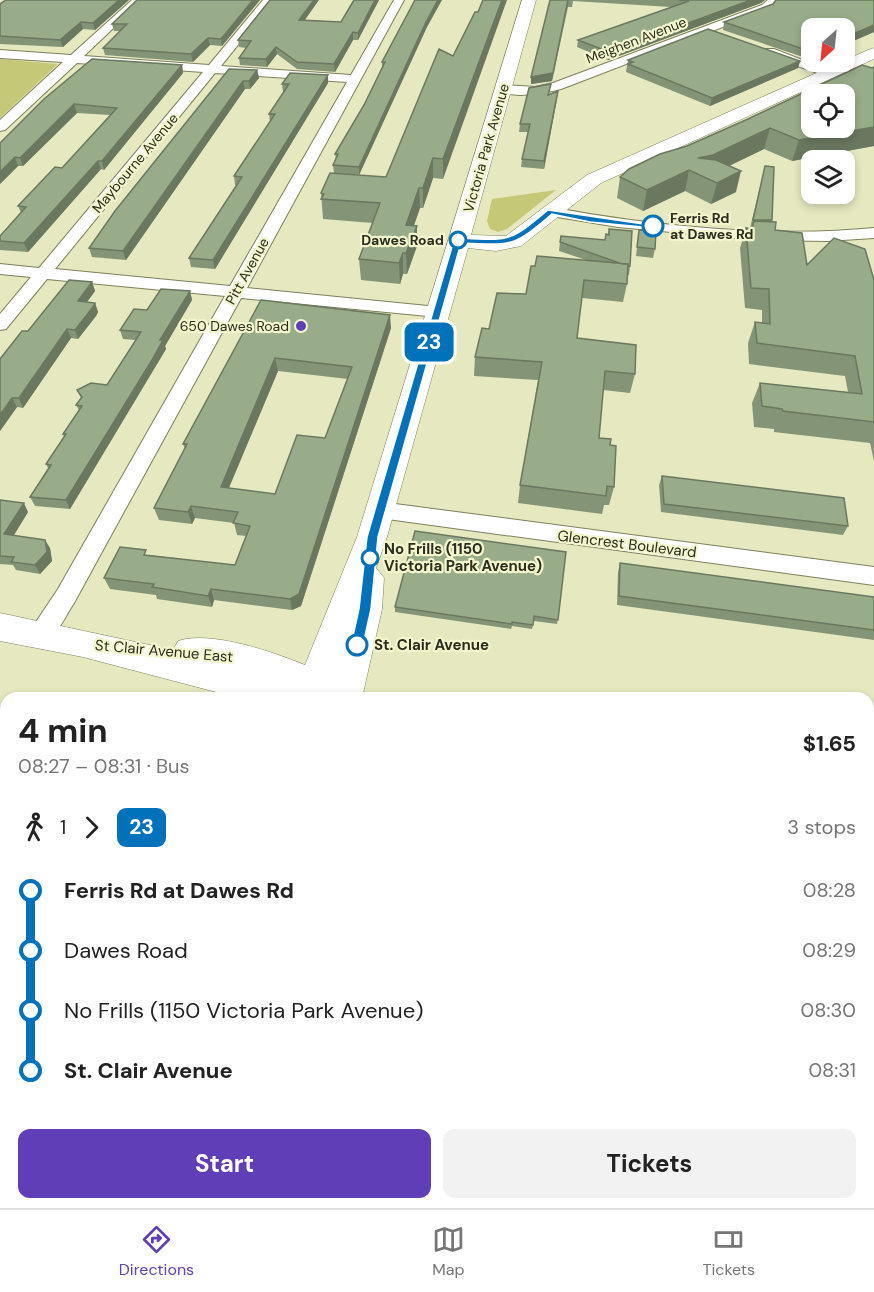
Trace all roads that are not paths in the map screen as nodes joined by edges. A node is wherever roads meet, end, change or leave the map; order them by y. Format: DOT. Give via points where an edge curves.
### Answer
graph roads {
  1 [pos="138,0"];
  2 [pos="269,0"];
  3 [pos="399,0"];
  4 [pos="529,0"];
  5 [pos="774,0"];
  6 [pos="706,30"];
  7 [pos="729,38"];
  8 [pos="761,49"];
  9 [pos="874,52"];
  10 [pos="0,54"];
  11 [pos="73,60"];
  12 [pos="212,69"];
  13 [pos="830,73"];
  14 [pos="354,79"];
  15 [pos="503,89"];
  16 [pos="0,127"];
  17 [pos="550,212"];
  18 [pos="874,233"];
  19 [pos="458,240"];
  20 [pos="0,269"];
  21 [pos="44,273"];
  22 [pos="235,291"];
  23 [pos="438,312"];
  24 [pos="0,325"];
  25 [pos="376,524"];
  26 [pos="874,576"];
  27 [pos="0,627"];
  28 [pos="40,634"];
  29 [pos="83,643"];
  30 [pos="265,692"];
  31 [pos="327,692"];
  32 [pos="332,692"];
  1 -- 11 [label="street"];
  2 -- 12 [label="street, Maybourne Avenue"];
  3 -- 14 [label="street, Pitt Avenue"];
  4 -- 15 [label="main road, Victoria Park Avenue"];
  5 -- 6 [label="street, Meighen Avenue" via="766,7"];
  6 -- 7 [label="street"];
  6 -- 15 [label="street, Meighen Avenue" via="557,86 535,91"];
  8 -- 13 [label="street"];
  9 -- 13 [label="main road"];
  10 -- 11 [label="street"];
  11 -- 12 [label="street"];
  11 -- 16 [label="street"];
  12 -- 14 [label="street"];
  12 -- 21 [label="street, Maybourne Avenue"];
  13 -- 17 [label="main road" via="594,179"];
  14 -- 22 [label="street, Pitt Avenue"];
  15 -- 19 [label="main road, Victoria Park Avenue"];
  17 -- 18 [label="street" via="590,220 781,238"];
  17 -- 19 [label="main road" via="522,236 508,242"];
  19 -- 23 [label="main road, Victoria Park Avenue"];
  20 -- 21 [label="street"];
  21 -- 22 [label="street"];
  21 -- 24 [label="street, Maybourne Avenue"];
  22 -- 23 [label="street"];
  22 -- 28 [label="street, Pitt Avenue" via="61,604"];
  23 -- 25 [label="main road, Victoria Park Avenue"];
  25 -- 26 [label="street, Glencrest Boulevard"];
  25 -- 32 [label="main road, Victoria Park Avenue" via="365,609"];
  27 -- 28 [label="main road, St Clair Avenue East"];
  28 -- 29 [label="main road, St Clair Avenue East"];
  29 -- 30 [label="main road, St Clair Avenue East" via="232,679"];
  29 -- 31 [label="main road, St Clair Avenue East" via="236,656 289,671"];
}
